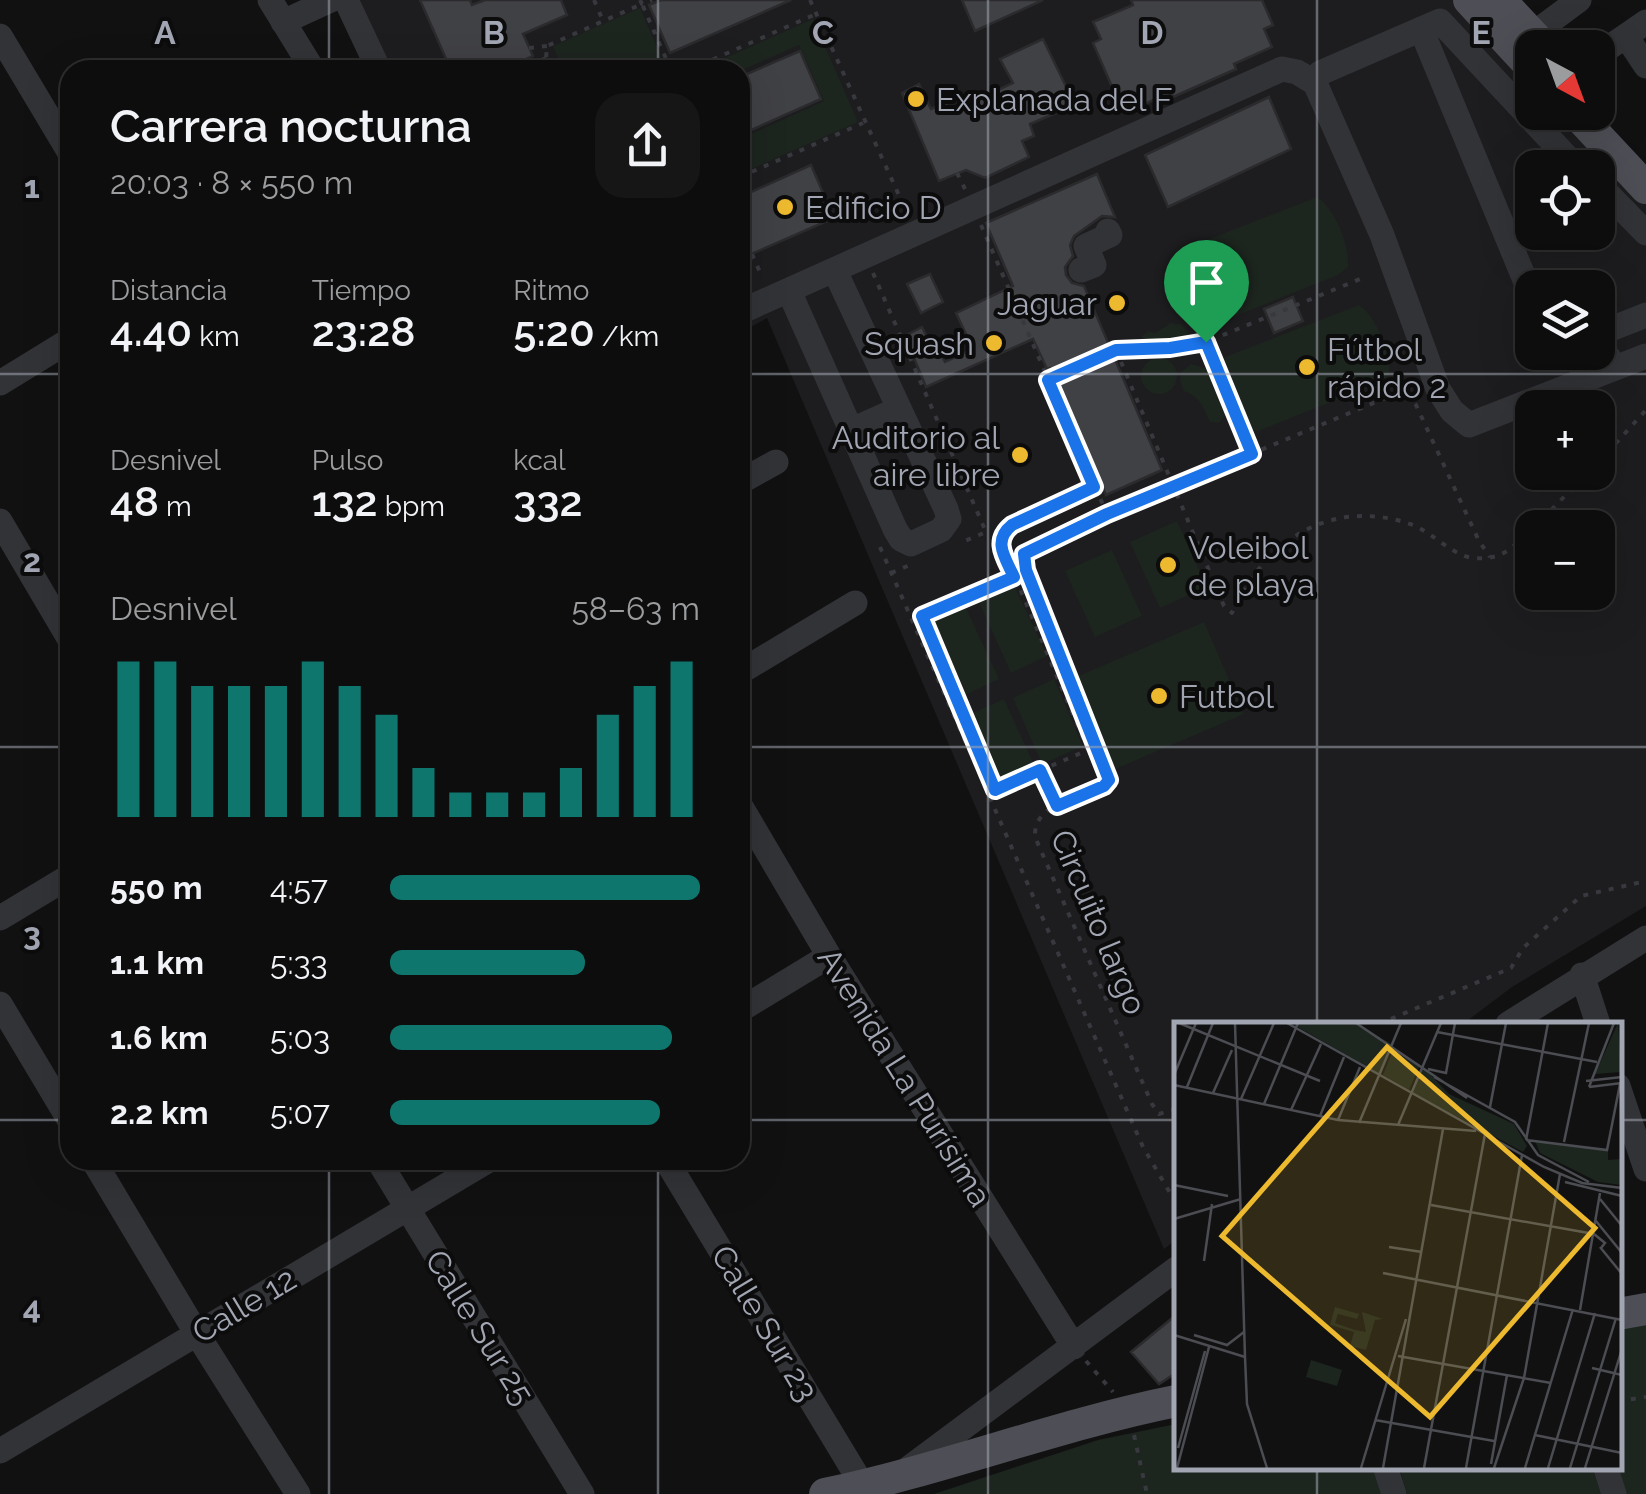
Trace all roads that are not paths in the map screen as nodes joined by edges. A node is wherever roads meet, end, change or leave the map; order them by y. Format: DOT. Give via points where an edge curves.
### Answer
graph roads {
  1 [pos="331,0"];
  2 [pos="346,0"];
  3 [pos="1469,0"];
  4 [pos="1500,0"];
  5 [pos="1580,0"];
  6 [pos="276,11"];
  7 [pos="1421,29"];
  8 [pos="1636,29"];
  9 [pos="1541,30"];
  10 [pos="1548,30"];
  11 [pos="0,36"];
  12 [pos="1615,43"];
  13 [pos="1515,50"];
  14 [pos="307,60"];
  15 [pos="375,60"];
  16 [pos="1646,66"];
  17 [pos="1315,83"];
  18 [pos="1615,122"];
  19 [pos="1592,130"];
  20 [pos="60,137"];
  21 [pos="1560,150"];
  22 [pos="1646,156"];
  23 [pos="1646,188"];
  24 [pos="1615,202"];
  25 [pos="1108,231"];
  26 [pos="1646,234"];
  27 [pos="1081,270"];
  28 [pos="1520,270"];
  29 [pos="835,271"];
  30 [pos="780,294"];
  31 [pos="750,308"];
  32 [pos="1646,316"];
  33 [pos="1615,328"];
  34 [pos="1646,342"];
  35 [pos="60,346"];
  36 [pos="1615,355"];
  37 [pos="1646,356"];
  38 [pos="0,383"];
  39 [pos="899,409"];
  40 [pos="852,430"];
  41 [pos="776,462"];
  42 [pos="750,476"];
  43 [pos="0,521"];
  44 [pos="855,603"];
  45 [pos="60,623"];
  46 [pos="750,666"];
  47 [pos="750,822"];
  48 [pos="60,882"];
  49 [pos="0,918"];
  50 [pos="1646,938"];
  51 [pos="829,956"];
  52 [pos="1582,975"];
  53 [pos="0,1004"];
  54 [pos="750,1004"];
  55 [pos="1511,1022"];
  56 [pos="1597,1022"];
  57 [pos="1621,1095"];
  58 [pos="60,1105"];
  59 [pos="1646,1168"];
  60 [pos="99,1170"];
  61 [pos="384,1170"];
  62 [pos="472,1170"];
  63 [pos="673,1170"];
  64 [pos="407,1208"];
  65 [pos="1174,1271"];
  66 [pos="1646,1309"];
  67 [pos="1621,1313"];
  68 [pos="196,1334"];
  69 [pos="1074,1346"];
  70 [pos="1174,1400"];
  71 [pos="0,1451"];
  72 [pos="1386,1469"];
  73 [pos="1606,1469"];
  74 [pos="878,1483"];
  75 [pos="298,1494"];
  76 [pos="582,1494"];
  77 [pos="825,1494"];
  78 [pos="1394,1494"];
  79 [pos="1614,1494"];
  1 -- 6 [label="street"];
  2 -- 15 [label="street"];
  3 -- 13 [label="main road"];
  4 -- 9 [label="main road"];
  5 -- 10 [label="street"];
  6 -- 14 [label="street"];
  7 -- 17 [label="street" via="1320,73"];
  7 -- 21 [label="street" via="1440,21"];
  7 -- 28 [label="street"];
  8 -- 12 [label="street"];
  8 -- 16 [label="street"];
  11 -- 20 [label="street"];
  17 -- 29 [label="street" via="1282,69"];
  17 -- 37 [label="street" via="1452,411 1469,425"];
  18 -- 22 [label="main road"];
  19 -- 23 [label="main road"];
  24 -- 26 [label="street"];
  25 -- 27 [label="street" via="1086,246 1094,265"];
  29 -- 30 [label="street"];
  29 -- 39 [label="street"];
  30 -- 31 [label="street"];
  30 -- 40 [label="street"];
  32 -- 33 [label="street"];
  34 -- 36 [label="street"];
  35 -- 38 [label="street"];
  39 -- 40 [label="street"];
  39 -- 40 [label="street" via="948,520 910,544 895,529"];
  41 -- 42 [label="street"];
  43 -- 45 [label="street"];
  44 -- 46 [label="street"];
  47 -- 51 [label="street, Avenida La Purísima"];
  48 -- 49 [label="street"];
  50 -- 52 [label="street"];
  51 -- 54 [label="street"];
  51 -- 69 [label="street, Avenida La Purísima"];
  52 -- 55 [label="street"];
  52 -- 56 [label="street"];
  53 -- 58 [label="street"];
  57 -- 59 [label="street"];
  60 -- 68 [label="street"];
  61 -- 64 [label="street, Calle Sur 25"];
  62 -- 64 [label="street, Calle 12"];
  63 -- 74 [label="street, Calle Sur 23"];
  64 -- 68 [label="street, Calle 12"];
  64 -- 76 [label="street, Calle Sur 25"];
  65 -- 69 [label="street"];
  66 -- 67 [label="main road"];
  68 -- 71 [label="street, Calle 12"];
  68 -- 75 [label="street"];
  69 -- 74 [label="street"];
  70 -- 74 [label="main road"];
  72 -- 78 [label="street"];
  73 -- 79 [label="street"];
  74 -- 77 [label="main road"];
}
